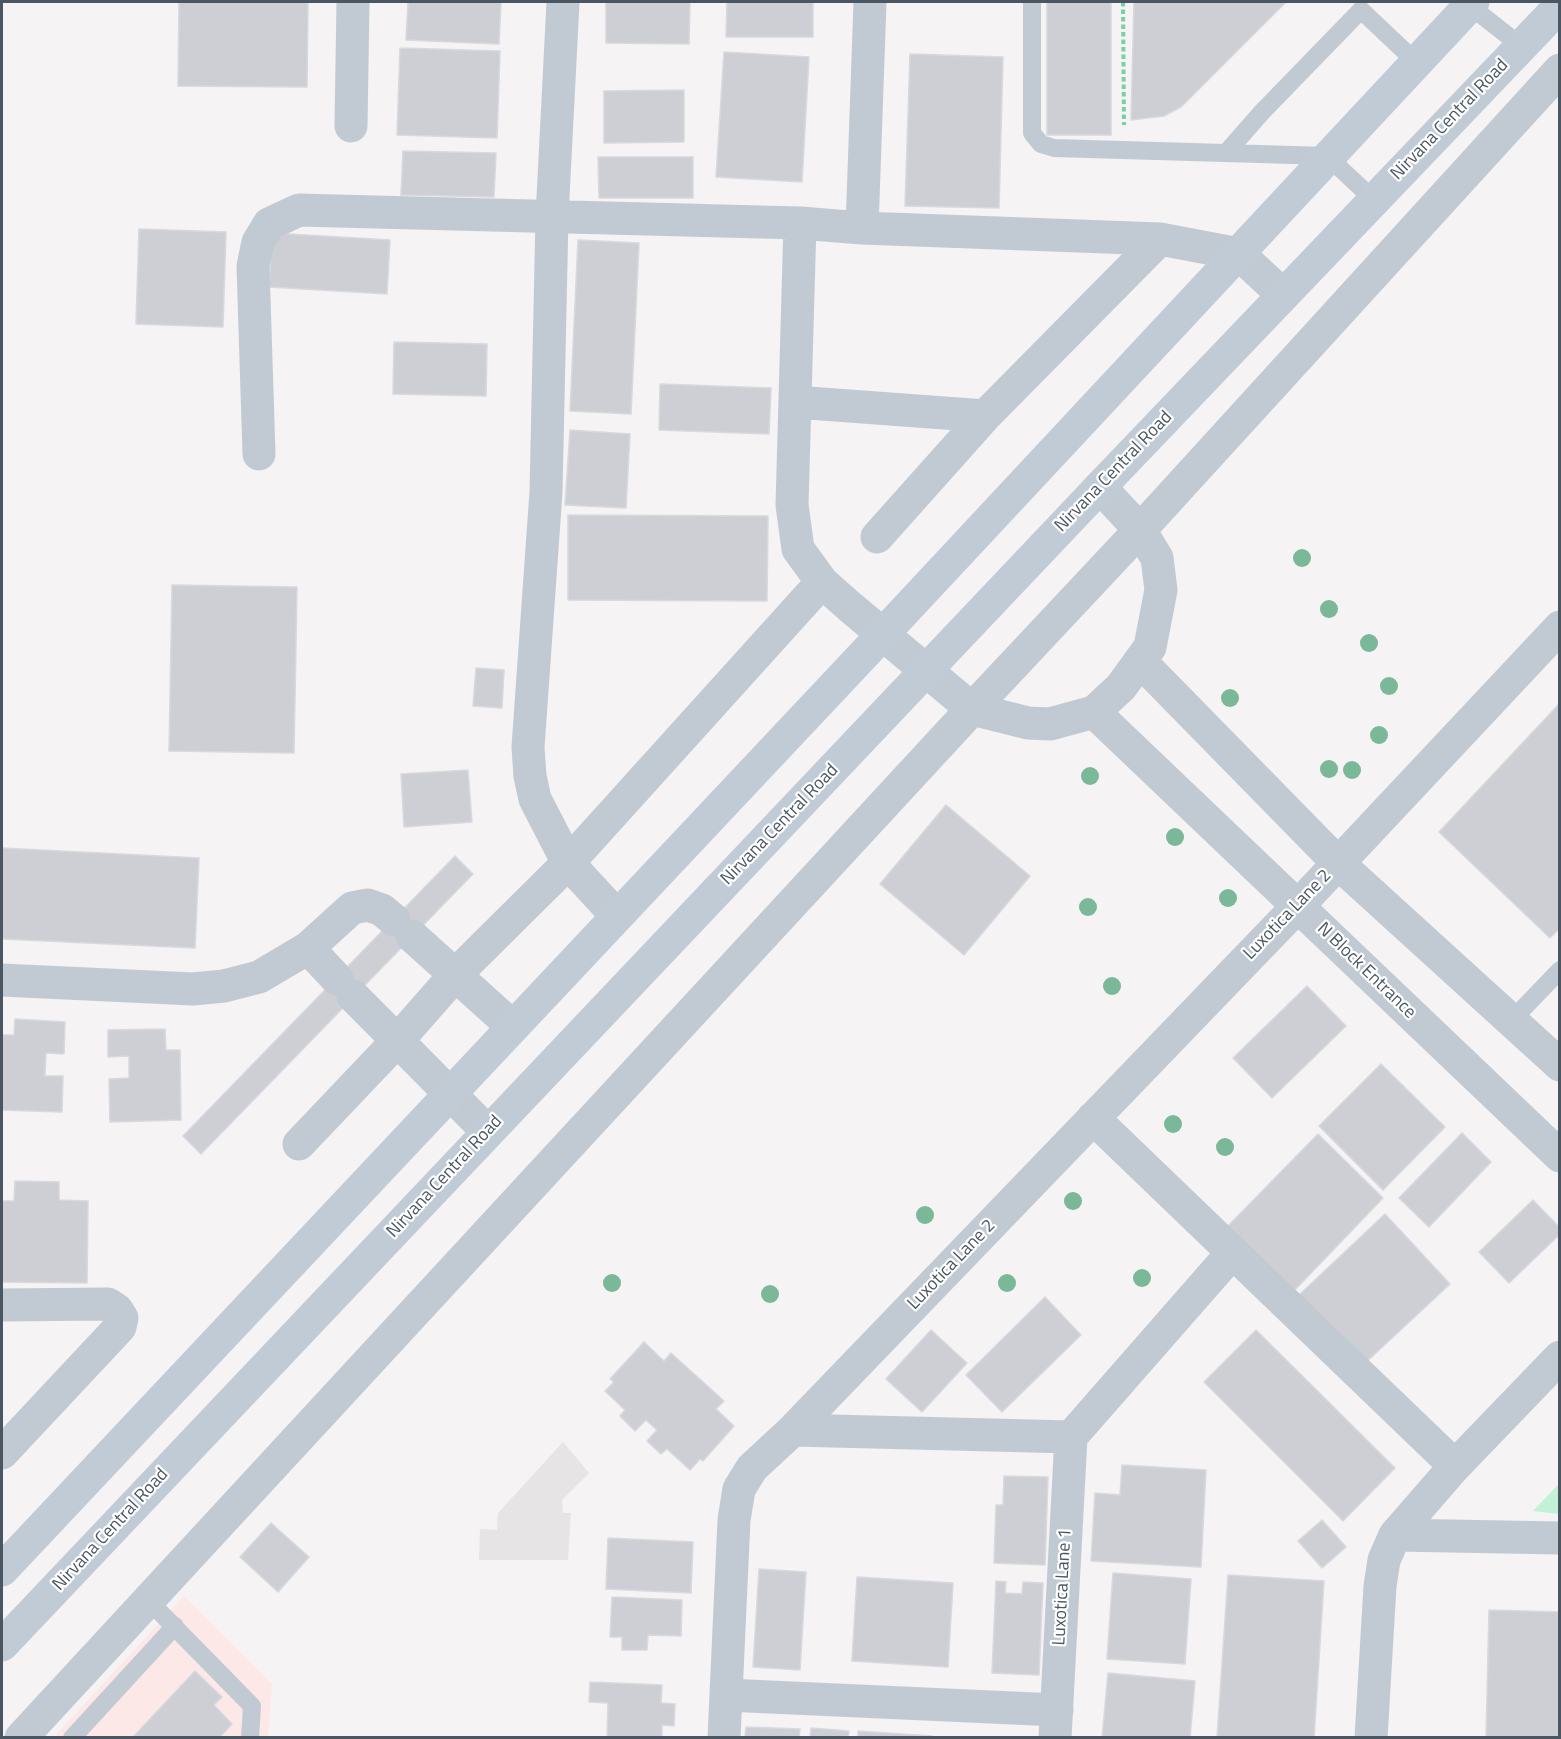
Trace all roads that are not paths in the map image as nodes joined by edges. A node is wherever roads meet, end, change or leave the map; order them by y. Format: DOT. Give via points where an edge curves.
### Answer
graph roads {
  1 [pos="353,2"];
  2 [pos="563,2"];
  3 [pos="870,2"];
  4 [pos="1032,2"];
  5 [pos="1469,3"];
  6 [pos="1365,6"];
  7 [pos="1560,6"];
  8 [pos="1521,46"];
  9 [pos="1416,62"];
  10 [pos="1560,70"];
  11 [pos="351,126"];
  12 [pos="1226,153"];
  13 [pos="1327,156"];
  14 [pos="1374,200"];
  15 [pos="552,217"];
  16 [pos="800,223"];
  17 [pos="862,228"];
  18 [pos="1160,239"];
  19 [pos="1239,254"];
  20 [pos="1283,295"];
  21 [pos="795,402"];
  22 [pos="985,416"];
  23 [pos="259,454"];
  24 [pos="1100,487"];
  25 [pos="1140,530"];
  26 [pos="877,537"];
  27 [pos="822,582"];
  28 [pos="1560,627"];
  29 [pos="883,634"];
  30 [pos="1141,662"];
  31 [pos="926,671"];
  32 [pos="972,709"];
  33 [pos="1094,712"];
  34 [pos="568,863"];
  35 [pos="1338,863"];
  36 [pos="1298,906"];
  37 [pos="617,916"];
  38 [pos="308,948"];
  39 [pos="1560,970"];
  40 [pos="455,975"];
  41 [pos="2,981"];
  42 [pos="1511,1021"];
  43 [pos="513,1027"];
  44 [pos="397,1041"];
  45 [pos="1560,1065"];
  46 [pos="449,1093"];
  47 [pos="1093,1118"];
  48 [pos="488,1132"];
  49 [pos="299,1144"];
  50 [pos="1560,1156"];
  51 [pos="1233,1252"];
  52 [pos="2,1305"];
  53 [pos="1560,1357"];
  54 [pos="793,1430"];
  55 [pos="1071,1437"];
  56 [pos="2,1453"];
  57 [pos="1455,1466"];
  58 [pos="1395,1535"];
  59 [pos="1560,1538"];
  60 [pos="2,1570"];
  61 [pos="148,1600"];
  62 [pos="175,1626"];
  63 [pos="2,1645"];
  64 [pos="726,1695"];
  65 [pos="1056,1724"];
  66 [pos="21,1737"];
  67 [pos="72,1737"];
  68 [pos="250,1737"];
  69 [pos="724,1737"];
  70 [pos="1371,1737"];
  1 -- 11 [label="street"];
  2 -- 15 [label="street"];
  3 -- 17 [label="street"];
  4 -- 12 [label="lane" via="1032,134 1041,144 1054,148"];
  5 -- 8 [label="lane"];
  5 -- 9 [label="main road"];
  6 -- 9 [label="lane"];
  6 -- 12 [label="lane"];
  7 -- 8 [label="main road, Nirvana Central Road"];
  8 -- 14 [label="main road, Nirvana Central Road"];
  9 -- 13 [label="main road"];
  10 -- 25 [label="street"];
  12 -- 13 [label="lane"];
  13 -- 14 [label="lane"];
  13 -- 19 [label="main road"];
  14 -- 20 [label="main road, Nirvana Central Road"];
  15 -- 16 [label="street"];
  15 -- 23 [label="street" via="299,210 269,224 258,242 254,266"];
  15 -- 34 [label="street" via="546,492 528,747 535,799"];
  16 -- 17 [label="street"];
  16 -- 21 [label="street"];
  17 -- 18 [label="street"];
  18 -- 19 [label="street"];
  18 -- 22 [label="street"];
  19 -- 20 [label="street"];
  19 -- 29 [label="main road"];
  20 -- 24 [label="main road, Nirvana Central Road"];
  21 -- 22 [label="street"];
  21 -- 27 [label="street" via="792,505 798,549"];
  22 -- 26 [label="street"];
  24 -- 25 [label="street"];
  24 -- 31 [label="main road, Nirvana Central Road"];
  25 -- 30 [label="street" via="1157,558 1161,590 1150,647"];
  25 -- 32 [label="street"];
  27 -- 29 [label="street"];
  27 -- 34 [label="street"];
  28 -- 35 [label="street, Luxotica Lane 2"];
  29 -- 31 [label="street"];
  29 -- 37 [label="main road"];
  30 -- 33 [label="street"];
  30 -- 35 [label="street"];
  31 -- 32 [label="street"];
  31 -- 48 [label="main road, Nirvana Central Road"];
  32 -- 33 [label="street" via="1028,723 1050,724"];
  32 -- 61 [label="street"];
  33 -- 36 [label="street, N Block Entrance"];
  34 -- 37 [label="street"];
  34 -- 40 [label="street"];
  35 -- 36 [label="street, Luxotica Lane 2"];
  35 -- 42 [label="street"];
  36 -- 47 [label="street, Luxotica Lane 2"];
  36 -- 50 [label="street, N Block Entrance"];
  37 -- 43 [label="main road"];
  38 -- 40 [label="street" via="352,908 368,904 382,910"];
  38 -- 41 [label="street" via="259,977 224,986 193,989"];
  38 -- 44 [label="street"];
  39 -- 42 [label="lane"];
  40 -- 43 [label="street"];
  40 -- 44 [label="street"];
  42 -- 45 [label="street"];
  43 -- 46 [label="main road"];
  44 -- 46 [label="street"];
  44 -- 49 [label="street"];
  46 -- 48 [label="street"];
  46 -- 60 [label="main road"];
  47 -- 51 [label="street"];
  47 -- 54 [label="street, Luxotica Lane 2"];
  48 -- 63 [label="main road, Nirvana Central Road"];
  51 -- 55 [label="street"];
  51 -- 57 [label="street"];
  52 -- 56 [label="street" via="108,1304 122,1318 120,1327"];
  53 -- 57 [label="street"];
  54 -- 55 [label="street"];
  54 -- 64 [label="street, Luxotica Lane 2" via="752,1468 739,1489 734,1520"];
  55 -- 65 [label="street, Luxotica Lane 1"];
  57 -- 58 [label="street"];
  58 -- 59 [label="street"];
  58 -- 70 [label="street" via="1384,1560 1380,1586"];
  61 -- 62 [label="lane"];
  61 -- 66 [label="street"];
  62 -- 67 [label="lane"];
  62 -- 68 [label="lane" via="252,1706"];
  64 -- 65 [label="street"];
  64 -- 69 [label="street, Luxotica Lane 2"];
}
